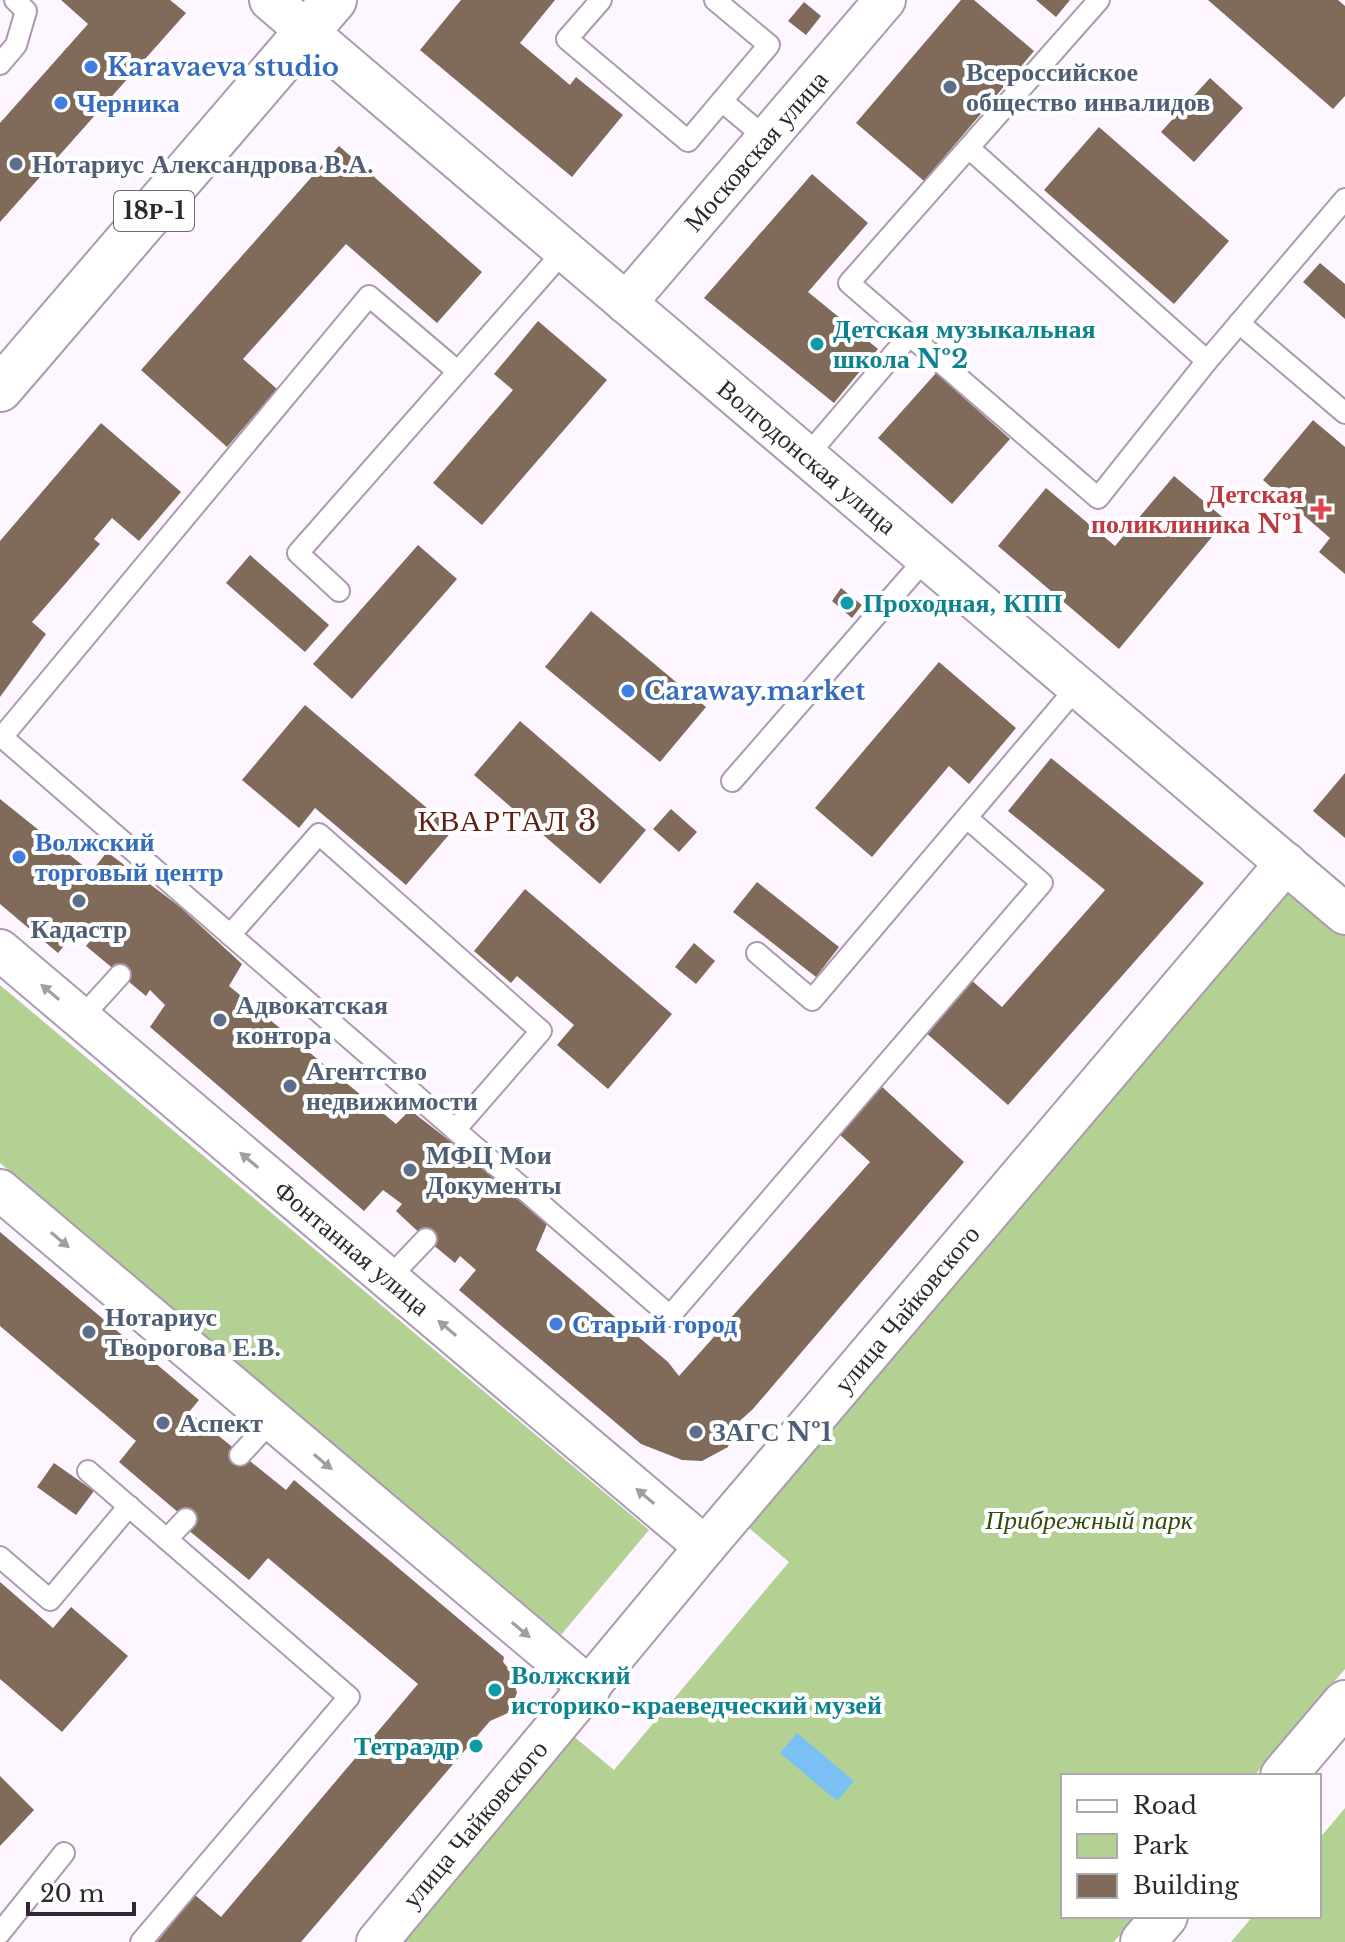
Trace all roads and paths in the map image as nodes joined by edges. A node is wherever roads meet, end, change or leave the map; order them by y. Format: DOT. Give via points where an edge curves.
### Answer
graph roads {
  1 [pos="15,0"];
  2 [pos="270,0"];
  3 [pos="601,0"];
  4 [pos="715,0"];
  5 [pos="885,0"];
  6 [pos="1099,0"];
  7 [pos="321,16"];
  8 [pos="0,64"];
  9 [pos="722,101"];
  10 [pos="767,139"];
  11 [pos="970,149"];
  12 [pos="1345,199"];
  13 [pos="564,251"];
  14 [pos="626,303"];
  15 [pos="1239,323"];
  16 [pos="910,335"];
  17 [pos="1207,361"];
  18 [pos="456,370"];
  19 [pos="0,389"];
  20 [pos="1345,413"];
  21 [pos="806,457"];
  22 [pos="926,558"];
  23 [pos="339,591"];
  24 [pos="1078,686"];
  25 [pos="732,781"];
  26 [pos="967,818"];
  27 [pos="1286,863"];
  28 [pos="1345,914"];
  29 [pos="230,935"];
  30 [pos="0,950"];
  31 [pos="757,953"];
  32 [pos="120,975"];
  33 [pos="81,1018"];
  34 [pos="455,1130"];
  35 [pos="0,1190"];
  36 [pos="426,1239"];
  37 [pos="388,1279"];
  38 [pos="272,1420"];
  39 [pos="240,1455"];
  40 [pos="88,1471"];
  41 [pos="129,1506"];
  42 [pos="186,1519"];
  43 [pos="167,1539"];
  44 [pos="705,1547"];
  45 [pos="0,1557"];
  46 [pos="590,1688"];
  47 [pos="1345,1703"];
  48 [pos="1285,1774"];
  49 [pos="64,1853"];
  50 [pos="1163,1918"];
  51 [pos="0,1933"];
  52 [pos="141,1942"];
  53 [pos="377,1942"];
  54 [pos="1143,1942"];
  1 -- 8 [label="lane" via="26,11 16,45"];
  2 -- 7 [label="street, Волгодонская улица"];
  3 -- 9 [label="lane" via="567,39 688,141"];
  4 -- 9 [label="lane" via="769,45"];
  5 -- 10 [label="street, Московская улица"];
  6 -- 11 [label="lane"];
  7 -- 13 [label="street, Волгодонская улица"];
  7 -- 19 [label="main road, 18Р-1"];
  9 -- 10 [label="lane"];
  10 -- 14 [label="street, Московская улица"];
  11 -- 16 [label="lane" via="849,283"];
  11 -- 17 [label="lane"];
  12 -- 15 [label="lane"];
  13 -- 14 [label="street, Волгодонская улица"];
  13 -- 18 [label="lane"];
  14 -- 21 [label="street, Волгодонская улица"];
  15 -- 17 [label="lane"];
  15 -- 20 [label="lane"];
  16 -- 17 [label="lane" via="1098,498"];
  16 -- 21 [label="lane"];
  18 -- 23 [label="lane" via="298,553"];
  18 -- 29 [label="lane" via="369,296 2,737 183,902"];
  21 -- 22 [label="street, Волгодонская улица"];
  22 -- 24 [label="street, Волгодонская улица"];
  22 -- 25 [label="lane"];
  24 -- 26 [label="lane"];
  24 -- 27 [label="street, Волгодонская улица"];
  26 -- 31 [label="lane" via="812,1000"];
  26 -- 34 [label="lane" via="1042,883 670,1316 490,1167"];
  27 -- 28 [label="street, Волгодонская улица"];
  27 -- 44 [label="street, улица Чайковского"];
  29 -- 34 [label="lane"];
  29 -- 34 [label="lane" via="319,834 541,1031"];
  33 -- 30 [label="street, Фонтанная улица, one-way"];
  32 -- 33 [label="lane"];
  37 -- 33 [label="street, Фонтанная улица, one-way"];
  35 -- 38 [label="street, one-way"];
  36 -- 37 [label="lane"];
  44 -- 37 [label="street, Фонтанная улица, one-way"];
  38 -- 39 [label="lane"];
  38 -- 46 [label="street, one-way"];
  40 -- 41 [label="lane"];
  41 -- 43 [label="lane"];
  41 -- 45 [label="lane" via="50,1600"];
  42 -- 43 [label="lane"];
  43 -- 52 [label="lane" via="349,1697"];
  44 -- 46 [label="street, улица Чайковского"];
  46 -- 53 [label="street, улица Чайковского"];
  47 -- 48 [label="main road"];
  49 -- 51 [label="lane"];
  50 -- 54 [label="main road"];
}
